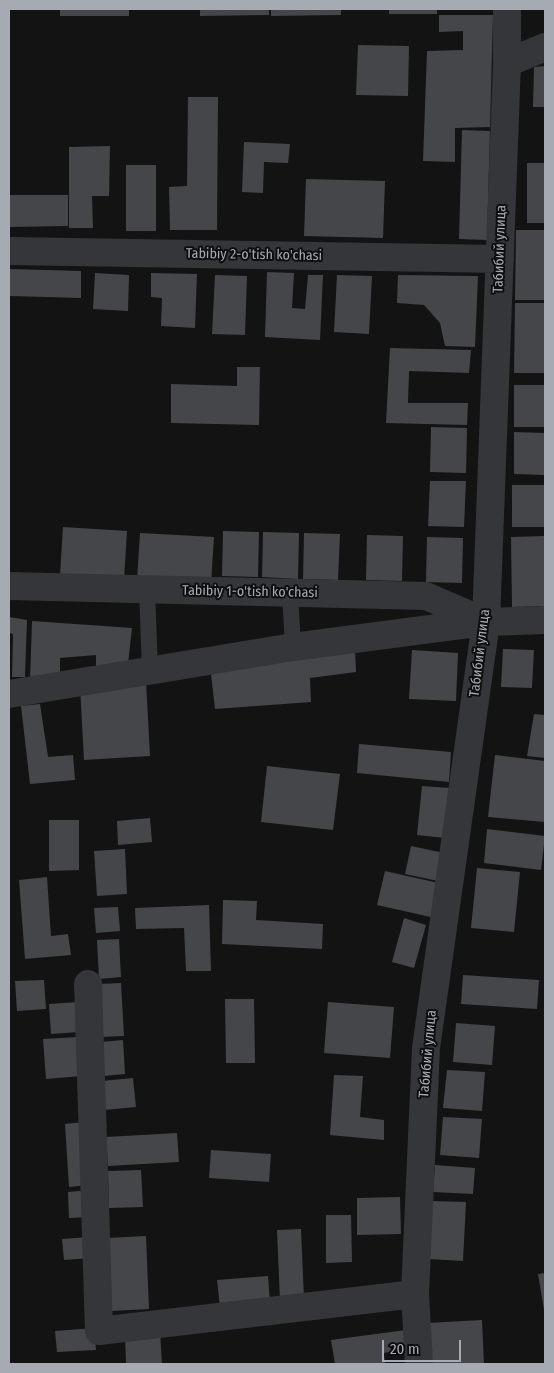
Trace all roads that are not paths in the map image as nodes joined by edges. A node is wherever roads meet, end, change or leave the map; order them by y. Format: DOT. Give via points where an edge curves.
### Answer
graph roads {
  1 [pos="507,9"];
  2 [pos="545,47"];
  3 [pos="507,63"];
  4 [pos="9,251"];
  5 [pos="500,259"];
  6 [pos="9,586"];
  7 [pos="147,589"];
  8 [pos="290,593"];
  9 [pos="545,620"];
  10 [pos="486,622"];
  11 [pos="293,647"];
  12 [pos="150,671"];
  13 [pos="9,694"];
  14 [pos="88,984"];
  15 [pos="415,1294"];
  16 [pos="419,1364"];
  1 -- 3 [label="street, Табибий улица"];
  2 -- 3 [label="street"];
  3 -- 5 [label="street, Табибий улица"];
  4 -- 5 [label="street, Tabibiy 2-o'tish ko'chasi"];
  5 -- 10 [label="street, Табибий улица"];
  6 -- 7 [label="street, Tabibiy 1-o'tish ko'chasi"];
  7 -- 8 [label="street, Tabibiy 1-o'tish ko'chasi"];
  7 -- 12 [label="lane"];
  8 -- 10 [label="street, Tabibiy 1-o'tish ko'chasi" via="426,596"];
  8 -- 11 [label="lane"];
  9 -- 10 [label="street, Tabibiy 1-o'tish ko'chasi"];
  10 -- 11 [label="street, Tabibiy 1-o'tish ko'chasi"];
  10 -- 15 [label="street, Табибий улица" via="426,1048"];
  11 -- 12 [label="street, Tabibiy 1-o'tish ko'chasi"];
  12 -- 13 [label="street, Tabibiy 1-o'tish ko'chasi"];
  14 -- 15 [label="street" via="99,1331"];
  15 -- 16 [label="street, Табибий улица"];
}
